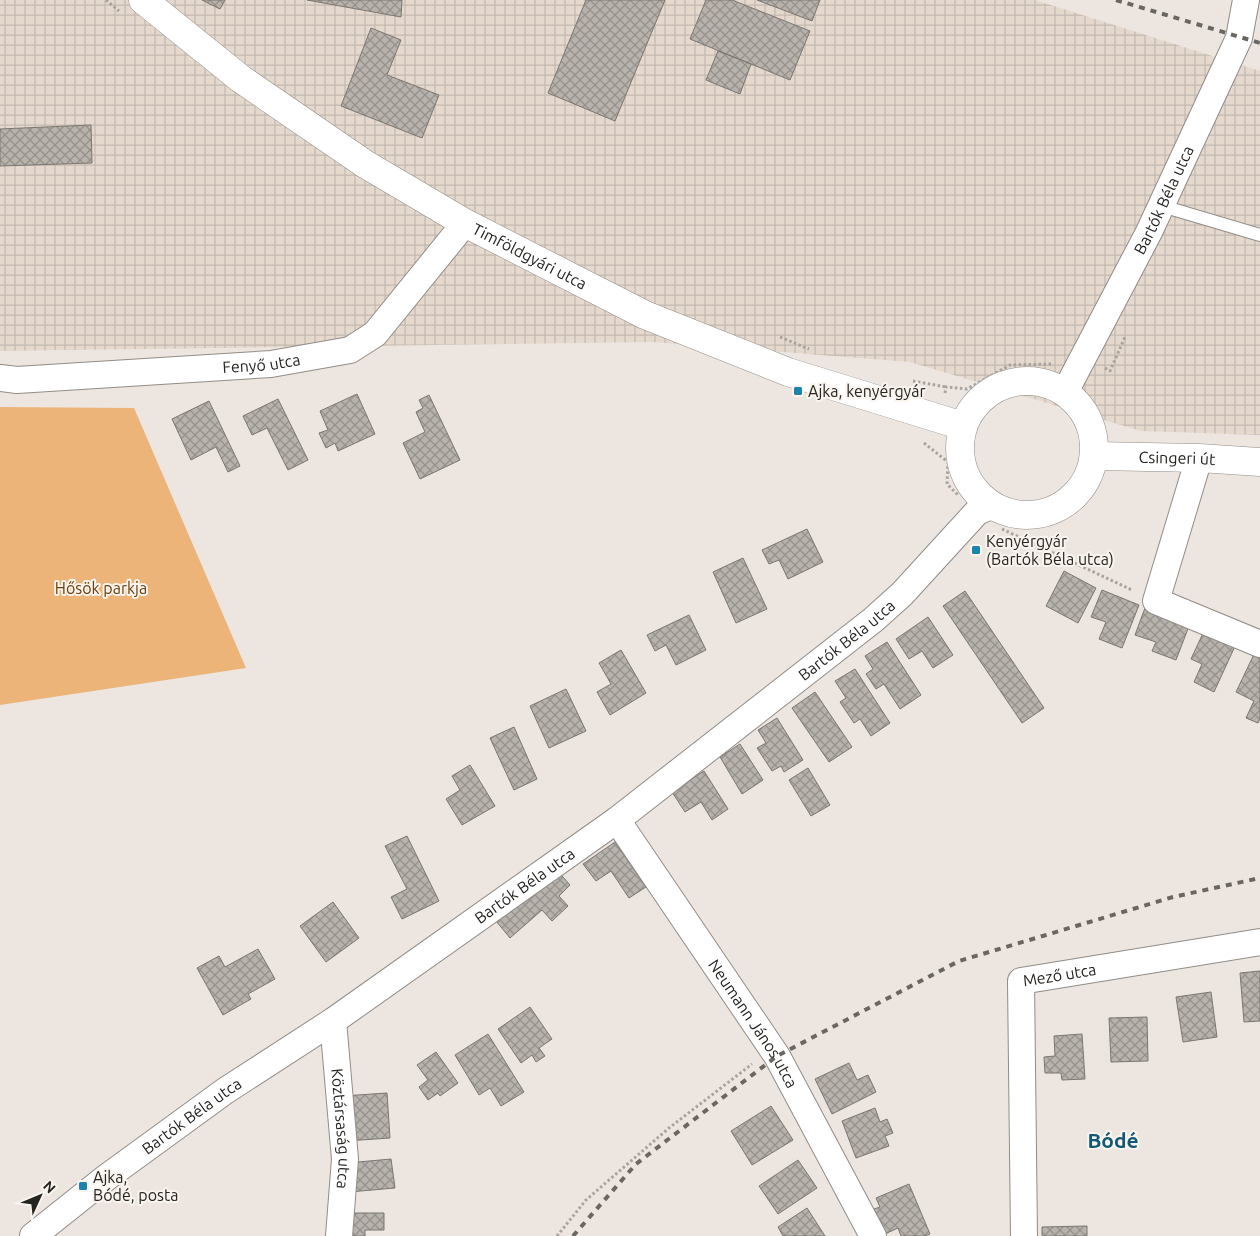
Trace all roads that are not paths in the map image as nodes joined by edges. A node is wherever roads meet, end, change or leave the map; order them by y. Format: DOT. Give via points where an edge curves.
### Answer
graph roads {
  1 [pos="143,0"];
  2 [pos="1246,0"];
  3 [pos="1162,206"];
  4 [pos="465,223"];
  5 [pos="1260,235"];
  6 [pos="0,378"];
  7 [pos="1065,392"];
  8 [pos="963,426"];
  9 [pos="1094,456"];
  10 [pos="1199,458"];
  11 [pos="1260,462"];
  12 [pos="994,516"];
  13 [pos="1260,644"];
  14 [pos="617,820"];
  15 [pos="1260,942"];
  16 [pos="333,1021"];
  17 [pos="33,1236"];
  18 [pos="338,1236"];
  19 [pos="873,1236"];
  20 [pos="1024,1236"];
  1 -- 4 [label="main road, Timföldgyári utca" via="241,79 365,164"];
  2 -- 3 [label="street, Bartók Béla utca" via="1239,38"];
  3 -- 5 [label="lane"];
  3 -- 7 [label="street, Bartók Béla utca"];
  4 -- 6 [label="street, Fenyő utca" via="375,334 350,350 271,364 17,380"];
  4 -- 8 [label="main road, Timföldgyári utca" via="644,315 788,372"];
  7 -- 8 [label="main road" via="1046,383 1026,380 1006,383 987,393 972,407"];
  7 -- 9 [label="main road" via="1089,420"];
  8 -- 12 [label="main road" via="960,462 967,479"];
  9 -- 10 [label="main road, Csingeri út"];
  9 -- 12 [label="main road" via="1082,487 1071,500 1056,509 1040,515 1007,513"];
  10 -- 11 [label="main road, Csingeri út"];
  10 -- 13 [label="street" via="1156,601"];
  12 -- 14 [label="street, Bartók Béla utca" via="977,512 902,594 873,620"];
  14 -- 16 [label="street, Bartók Béla utca"];
  14 -- 19 [label="street, Neumann János utca" via="772,1049"];
  15 -- 20 [label="street, Mező utca" via="1021,981"];
  16 -- 17 [label="street, Bartók Béla utca" via="225,1091"];
  16 -- 18 [label="street, Köztársaság utca" via="346,1159"];
}
